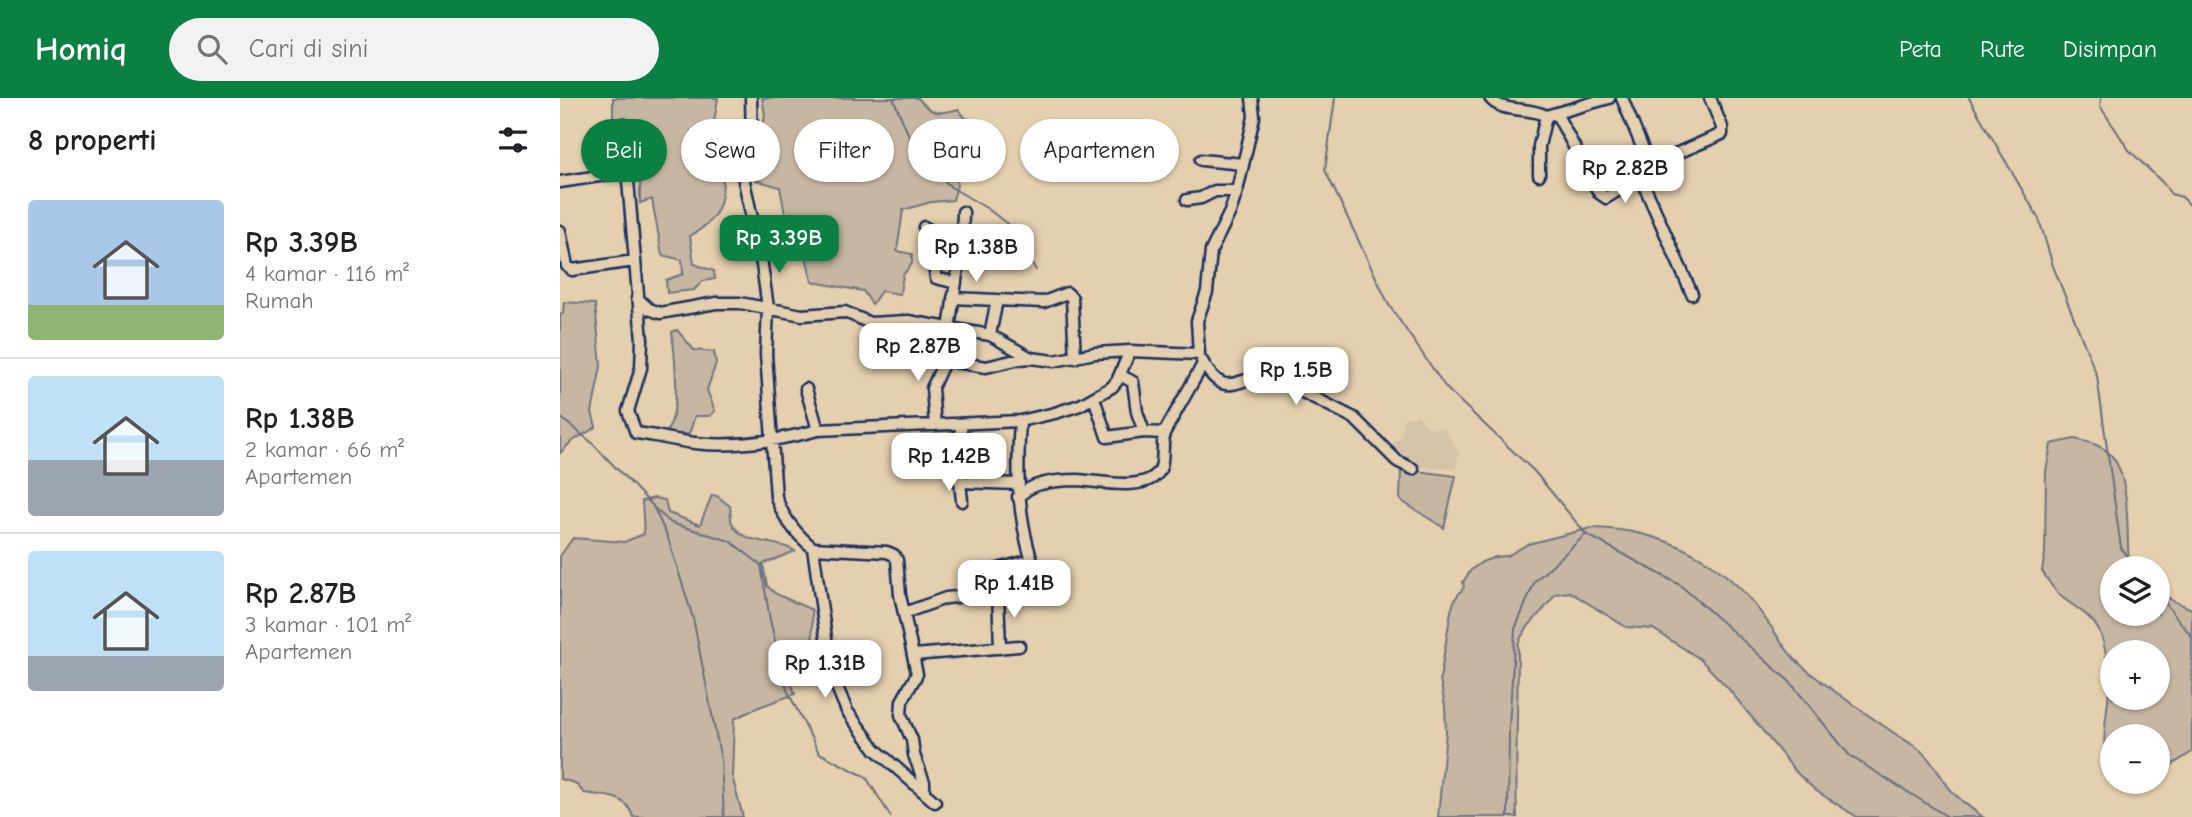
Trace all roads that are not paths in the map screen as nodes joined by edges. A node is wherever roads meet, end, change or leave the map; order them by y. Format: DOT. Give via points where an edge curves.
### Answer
graph roads {
  1 [pos="751,98"];
  2 [pos="1252,98"];
  3 [pos="1490,98"];
  4 [pos="1609,98"];
  5 [pos="1622,98"];
  6 [pos="1710,98"];
  7 [pos="1552,116"];
  8 [pos="752,119"];
  9 [pos="1200,160"];
  10 [pos="1243,164"];
  11 [pos="1651,169"];
  12 [pos="1539,175"];
  13 [pos="1640,176"];
  14 [pos="581,178"];
  15 [pos="560,181"];
  16 [pos="627,182"];
  17 [pos="745,182"];
  18 [pos="1237,191"];
  19 [pos="1187,200"];
  20 [pos="963,212"];
  21 [pos="924,227"];
  22 [pos="560,231"];
  23 [pos="634,261"];
  24 [pos="956,282"];
  25 [pos="1692,294"];
  26 [pos="637,298"];
  27 [pos="953,298"];
  28 [pos="997,300"];
  29 [pos="768,309"];
  30 [pos="949,329"];
  31 [pos="990,335"];
  32 [pos="1130,351"];
  33 [pos="1031,358"];
  34 [pos="1074,358"];
  35 [pos="1201,359"];
  36 [pos="1120,375"];
  37 [pos="806,389"];
  38 [pos="1094,398"];
  39 [pos="1020,421"];
  40 [pos="961,424"];
  41 [pos="935,425"];
  42 [pos="818,430"];
  43 [pos="1144,432"];
  44 [pos="1164,433"];
  45 [pos="771,439"];
  46 [pos="1413,469"];
  47 [pos="960,482"];
  48 [pos="1018,484"];
  49 [pos="1018,497"];
  50 [pos="962,501"];
  51 [pos="813,548"];
  52 [pos="1031,560"];
  53 [pos="995,569"];
  54 [pos="998,593"];
  55 [pos="904,612"];
  56 [pos="1020,646"];
  57 [pos="1000,648"];
  58 [pos="914,654"];
  59 [pos="924,791"];
  60 [pos="935,802"];
  1 -- 8 [label="street"];
  2 -- 10 [label="street" via="1254,117"];
  3 -- 7 [label="street" via="1499,106"];
  4 -- 7 [label="street"];
  5 -- 11 [label="street"];
  6 -- 11 [label="street" via="1722,134"];
  7 -- 12 [label="street" via="1539,146"];
  7 -- 13 [label="street" via="1602,197 1610,197"];
  9 -- 10 [label="street"];
  10 -- 18 [label="street"];
  11 -- 13 [label="street"];
  13 -- 25 [label="street"];
  14 -- 15 [label="street"];
  16 -- 23 [label="street"];
  17 -- 29 [label="street"];
  18 -- 19 [label="street" via="1215,191"];
  18 -- 35 [label="street" via="1211,251 1207,292 1197,321"];
  20 -- 24 [label="street"];
  21 -- 24 [label="street" via="929,230 936,278"];
  22 -- 23 [label="street" via="567,266 572,270"];
  23 -- 26 [label="street"];
  24 -- 27 [label="street"];
  26 -- 29 [label="street" via="660,313 716,303"];
  26 -- 45 [label="street" via="642,360 628,411 636,433 696,443"];
  27 -- 28 [label="street"];
  27 -- 30 [label="street"];
  28 -- 31 [label="street"];
  28 -- 34 [label="street" via="1044,302 1071,294"];
  29 -- 30 [label="street" via="802,315 845,312 870,323 908,321"];
  29 -- 45 [label="street"];
  30 -- 31 [label="street"];
  31 -- 33 [label="street"];
  32 -- 34 [label="street"];
  32 -- 35 [label="street"];
  32 -- 36 [label="street"];
  33 -- 34 [label="street"];
  33 -- 41 [label="street" via="986,367 943,364 932,388"];
  35 -- 44 [label="street"];
  35 -- 46 [label="street" via="1213,378 1224,384 1273,377 1354,418 1390,455"];
  36 -- 38 [label="street" via="1112,387"];
  36 -- 43 [label="street" via="1133,382"];
  37 -- 42 [label="street"];
  38 -- 39 [label="street"];
  38 -- 43 [label="street" via="1107,437"];
  39 -- 40 [label="street"];
  39 -- 48 [label="street"];
  40 -- 41 [label="street"];
  40 -- 47 [label="street"];
  41 -- 42 [label="street"];
  42 -- 45 [label="street"];
  43 -- 44 [label="street"];
  44 -- 49 [label="street" via="1159,472 1142,481 1125,485 1048,482 1028,488"];
  45 -- 51 [label="street" via="781,511"];
  47 -- 48 [label="street"];
  47 -- 50 [label="street"];
  48 -- 49 [label="street"];
  49 -- 52 [label="street"];
  51 -- 55 [label="street" via="891,553 897,560"];
  51 -- 59 [label="street" via="831,673 847,711 875,750"];
  52 -- 53 [label="street"];
  52 -- 54 [label="street" via="1037,574 1035,588"];
  54 -- 55 [label="street" via="946,598"];
  54 -- 57 [label="street"];
  55 -- 58 [label="street"];
  56 -- 57 [label="street"];
  57 -- 58 [label="street"];
  58 -- 59 [label="street" via="918,674 902,701 901,715"];
  59 -- 60 [label="street"];
}
